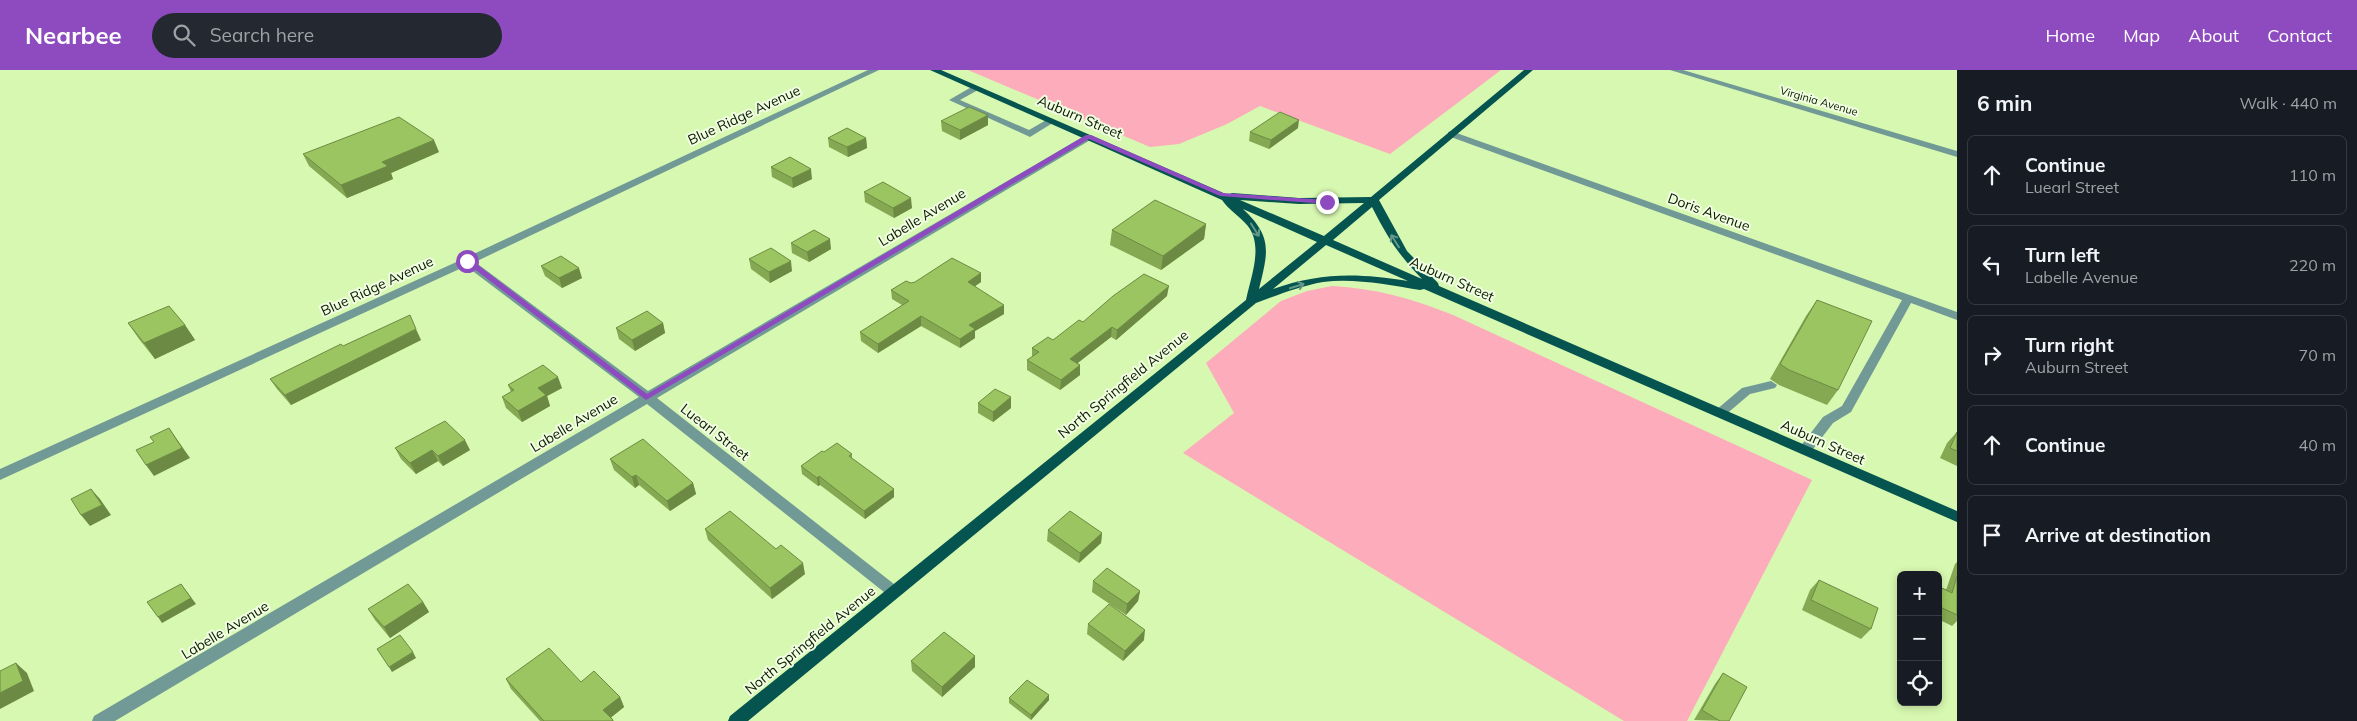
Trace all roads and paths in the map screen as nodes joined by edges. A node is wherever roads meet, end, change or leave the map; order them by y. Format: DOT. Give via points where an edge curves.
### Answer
graph roads {
  1 [pos="875,70"];
  2 [pos="934,70"];
  3 [pos="1530,70"];
  4 [pos="1674,70"];
  5 [pos="976,88"];
  6 [pos="1051,121"];
  7 [pos="1451,134"];
  8 [pos="1088,137"];
  9 [pos="1957,154"];
  10 [pos="1222,195"];
  11 [pos="1374,200"];
  12 [pos="1326,240"];
  13 [pos="467,261"];
  14 [pos="1439,290"];
  15 [pos="1908,298"];
  16 [pos="1250,301"];
  17 [pos="1957,316"];
  18 [pos="1771,385"];
  19 [pos="646,397"];
  20 [pos="1720,413"];
  21 [pos="1805,450"];
  22 [pos="0,476"];
  23 [pos="1957,517"];
  24 [pos="894,592"];
  25 [pos="100,721"];
  26 [pos="736,721"];
  1 -- 13 [label="street, Blue Ridge Avenue"];
  2 -- 5 [label="main road, Auburn Street"];
  3 -- 7 [label="main road, North Springfield Avenue"];
  4 -- 9 [label="street, Virginia Avenue"];
  5 -- 6 [label="main road, Auburn Street"];
  5 -- 6 [label="street" via="952,100 1030,134"];
  6 -- 8 [label="main road, Auburn Street"];
  7 -- 11 [label="main road, North Springfield Avenue"];
  7 -- 15 [label="street, Doris Avenue"];
  8 -- 10 [label="main road, Auburn Street"];
  8 -- 19 [label="street, Labelle Avenue"];
  10 -- 11 [label="main road" via="1299,201"];
  10 -- 12 [label="main road, Auburn Street"];
  10 -- 16 [label="main road, one-way" via="1251,223 1260,237 1261,248"];
  11 -- 12 [label="main road, North Springfield Avenue"];
  14 -- 11 [label="main road, one-way" via="1403,254"];
  12 -- 14 [label="main road, Auburn Street"];
  12 -- 16 [label="main road, North Springfield Avenue"];
  13 -- 19 [label="street, Luearl Street"];
  13 -- 22 [label="street, Blue Ridge Avenue"];
  16 -- 14 [label="main road, one-way" via="1330,278 1371,279"];
  14 -- 20 [label="main road, Auburn Street"];
  15 -- 17 [label="street, Doris Avenue"];
  15 -- 21 [label="street" via="1847,409 1828,420"];
  16 -- 24 [label="main road, North Springfield Avenue"];
  18 -- 20 [label="street" via="1746,391"];
  19 -- 24 [label="street, Luearl Street"];
  19 -- 25 [label="street, Labelle Avenue"];
  20 -- 21 [label="main road, Auburn Street"];
  21 -- 23 [label="main road, Auburn Street"];
  24 -- 26 [label="main road, North Springfield Avenue"];
}
